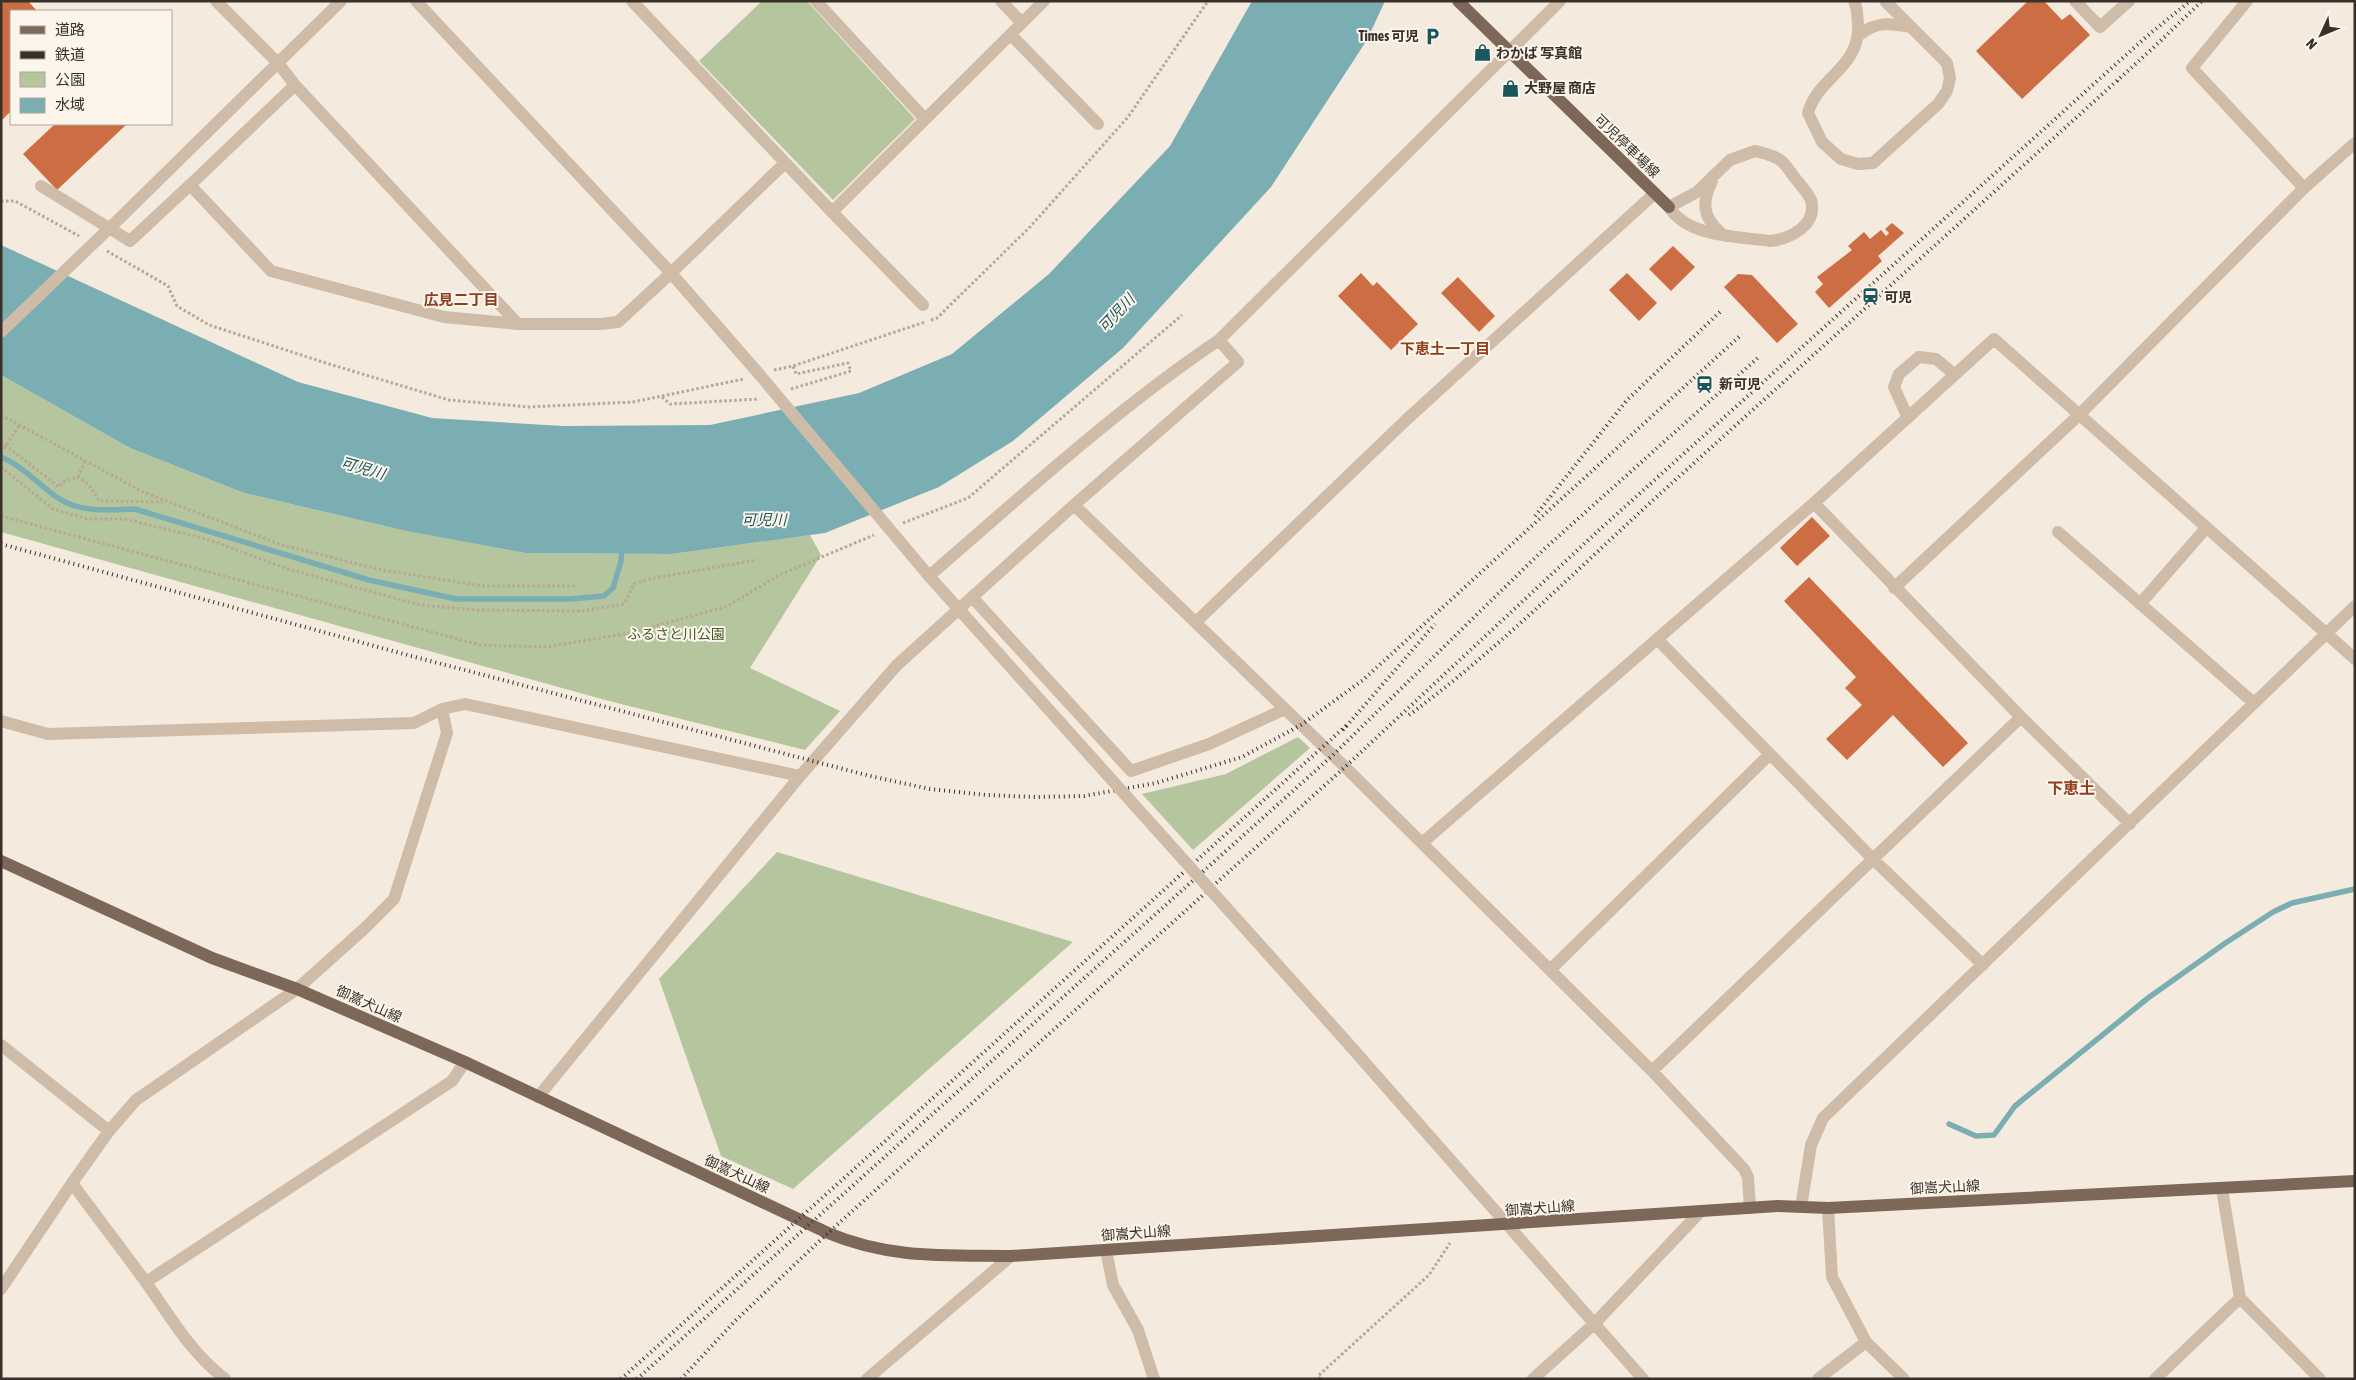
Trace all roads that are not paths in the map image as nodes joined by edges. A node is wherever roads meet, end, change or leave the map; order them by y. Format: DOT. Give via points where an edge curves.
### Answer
graph roads {
  1 [pos="216,1"];
  2 [pos="341,1"];
  3 [pos="416,1"];
  4 [pos="632,1"];
  5 [pos="816,1"];
  6 [pos="1001,1"];
  7 [pos="1044,1"];
  8 [pos="1458,1"];
  9 [pos="1560,1"];
  10 [pos="1854,1"];
  11 [pos="1886,1"];
  12 [pos="2075,1"];
  13 [pos="2129,1"];
  14 [pos="2247,1"];
  15 [pos="1022,24"];
  16 [pos="1911,27"];
  17 [pos="1011,34"];
  18 [pos="1858,36"];
  19 [pos="1509,52"];
  20 [pos="278,63"];
  21 [pos="296,85"];
  22 [pos="925,119"];
  23 [pos="1098,124"];
  24 [pos="2355,143"];
  25 [pos="785,163"];
  26 [pos="1716,174"];
  27 [pos="190,185"];
  28 [pos="41,186"];
  29 [pos="2304,188"];
  30 [pos="1654,194"];
  31 [pos="1669,207"];
  32 [pos="832,212"];
  33 [pos="1721,233"];
  34 [pos="671,273"];
  35 [pos="923,304"];
  36 [pos="518,324"];
  37 [pos="1,332"];
  38 [pos="1218,340"];
  39 [pos="1954,374"];
  40 [pos="2080,414"];
  41 [pos="1908,418"];
  42 [pos="1814,503"];
  43 [pos="1074,505"];
  44 [pos="2206,528"];
  45 [pos="2058,532"];
  46 [pos="929,576"];
  47 [pos="1894,588"];
  48 [pos="972,597"];
  49 [pos="2140,604"];
  50 [pos="2355,606"];
  51 [pos="1196,622"];
  52 [pos="2326,633"];
  53 [pos="1657,639"];
  54 [pos="2355,659"];
  55 [pos="2254,703"];
  56 [pos="442,709"];
  57 [pos="1285,709"];
  58 [pos="2021,717"];
  59 [pos="1,721"];
  60 [pos="1770,754"];
  61 [pos="800,776"];
  62 [pos="2130,824"];
  63 [pos="1422,844"];
  64 [pos="1873,859"];
  65 [pos="1,861"];
  66 [pos="1983,965"];
  67 [pos="1550,970"];
  68 [pos="297,988"];
  69 [pos="1,1045"];
  70 [pos="465,1062"];
  71 [pos="1652,1071"];
  72 [pos="538,1097"];
  73 [pos="109,1132"];
  74 [pos="2355,1181"];
  75 [pos="72,1183"];
  76 [pos="2222,1189"];
  77 [pos="1801,1207"];
  78 [pos="1750,1208"];
  79 [pos="1828,1208"];
  80 [pos="1701,1211"];
  81 [pos="1508,1225"];
  82 [pos="1106,1250"];
  83 [pos="1011,1256"];
  84 [pos="146,1282"];
  85 [pos="1,1289"];
  86 [pos="2240,1298"];
  87 [pos="1594,1324"];
  88 [pos="1866,1342"];
  89 [pos="225,1379"];
  90 [pos="867,1379"];
  91 [pos="1154,1379"];
  92 [pos="1533,1379"];
  93 [pos="1643,1379"];
  94 [pos="1818,1379"];
  95 [pos="1904,1379"];
  96 [pos="2155,1379"];
  97 [pos="2320,1379"];
  1 -- 20 [label="street"];
  2 -- 20 [label="street"];
  3 -- 34 [label="street"];
  4 -- 25 [label="street"];
  5 -- 22 [label="street"];
  6 -- 15 [label="street"];
  7 -- 15 [label="street"];
  8 -- 19 [label="main road, 可児停車場線"];
  9 -- 19 [label="street"];
  10 -- 18 [label="street"];
  11 -- 16 [label="street"];
  12 -- 13 [label="street" via="2100,28"];
  14 -- 29 [label="street" via="2192,68"];
  15 -- 17 [label="street"];
  16 -- 18 [label="street" via="1881,23"];
  16 -- 18 [label="street" via="1947,63 1950,78 1947,91 1938,104 1873,163 1858,164 1841,159 1822,142 1808,113 1817,91 1844,66 1856,47"];
  17 -- 22 [label="street"];
  17 -- 23 [label="street"];
  19 -- 30 [label="main road, 可児停車場線"];
  19 -- 38 [label="street"];
  20 -- 21 [label="street"];
  20 -- 37 [label="street, bridge"];
  21 -- 27 [label="street"];
  21 -- 36 [label="street"];
  22 -- 32 [label="street"];
  24 -- 29 [label="street"];
  25 -- 32 [label="street"];
  25 -- 34 [label="street"];
  26 -- 31 [label="street" via="1697,192"];
  26 -- 33 [label="street" via="1706,195 1704,209 1710,222"];
  26 -- 33 [label="street" via="1740,155 1755,151 1767,154 1781,160 1811,200 1812,213 1806,225 1782,239"];
  27 -- 28 [label="street" via="130,241"];
  27 -- 36 [label="street" via="271,271 444,317"];
  29 -- 40 [label="street"];
  30 -- 31 [label="main road, 可児停車場線"];
  30 -- 51 [label="street" via="1405,421"];
  31 -- 33 [label="street" via="1675,217 1688,226"];
  32 -- 35 [label="street"];
  34 -- 36 [label="street" via="618,322"];
  34 -- 46 [label="street, bridge"];
  38 -- 43 [label="street" via="1238,362"];
  38 -- 46 [label="street" via="1168,374"];
  39 -- 40 [label="street" via="1994,338"];
  39 -- 41 [label="street"];
  39 -- 41 [label="street" via="1936,359 1919,357 1899,374 1894,387"];
  40 -- 44 [label="street"];
  40 -- 47 [label="street"];
  41 -- 42 [label="street"];
  42 -- 47 [label="street"];
  42 -- 53 [label="street"];
  43 -- 48 [label="street"];
  43 -- 51 [label="street"];
  44 -- 49 [label="street"];
  44 -- 52 [label="street"];
  45 -- 49 [label="street"];
  46 -- 81 [label="street, bridge"];
  47 -- 58 [label="street"];
  48 -- 57 [label="street" via="1131,771 1209,744"];
  48 -- 61 [label="street" via="897,665"];
  49 -- 55 [label="street"];
  50 -- 52 [label="street"];
  51 -- 57 [label="street"];
  52 -- 54 [label="street"];
  52 -- 55 [label="street"];
  53 -- 60 [label="street"];
  53 -- 63 [label="street"];
  55 -- 62 [label="street"];
  56 -- 59 [label="street" via="414,723 126,733 48,734"];
  56 -- 61 [label="street" via="465,704"];
  56 -- 68 [label="street" via="446,733 394,899"];
  57 -- 63 [label="street"];
  58 -- 62 [label="street"];
  58 -- 64 [label="street"];
  60 -- 64 [label="street"];
  60 -- 67 [label="street"];
  61 -- 72 [label="street"];
  62 -- 66 [label="street"];
  63 -- 67 [label="street"];
  64 -- 66 [label="street"];
  64 -- 71 [label="street"];
  65 -- 68 [label="main road, 御嵩犬山線" via="204,954"];
  66 -- 77 [label="street" via="1823,1118 1811,1145"];
  67 -- 71 [label="street"];
  68 -- 70 [label="main road, 御嵩犬山線"];
  68 -- 73 [label="street" via="136,1100"];
  69 -- 73 [label="street"];
  70 -- 72 [label="main road, 御嵩犬山線"];
  70 -- 84 [label="street" via="452,1081"];
  71 -- 78 [label="street" via="1744,1169 1748,1177"];
  72 -- 83 [label="main road, 御嵩犬山線" via="847,1241 903,1254"];
  73 -- 75 [label="street"];
  74 -- 76 [label="main road, 御嵩犬山線"];
  75 -- 84 [label="street"];
  75 -- 85 [label="street"];
  76 -- 79 [label="main road, 御嵩犬山線"];
  76 -- 86 [label="street"];
  77 -- 78 [label="main road, 御嵩犬山線"];
  77 -- 79 [label="main road, 御嵩犬山線"];
  78 -- 80 [label="main road, 御嵩犬山線"];
  79 -- 88 [label="street" via="1832,1277"];
  80 -- 81 [label="main road, 御嵩犬山線"];
  80 -- 87 [label="street"];
  81 -- 82 [label="main road, 御嵩犬山線"];
  81 -- 87 [label="street"];
  82 -- 83 [label="main road, 御嵩犬山線"];
  82 -- 91 [label="street" via="1113,1285 1138,1330"];
  83 -- 90 [label="street"];
  84 -- 89 [label="street" via="181,1336"];
  86 -- 96 [label="street"];
  86 -- 97 [label="street"];
  87 -- 92 [label="street"];
  87 -- 93 [label="street"];
  88 -- 94 [label="street"];
  88 -- 95 [label="street"];
}
